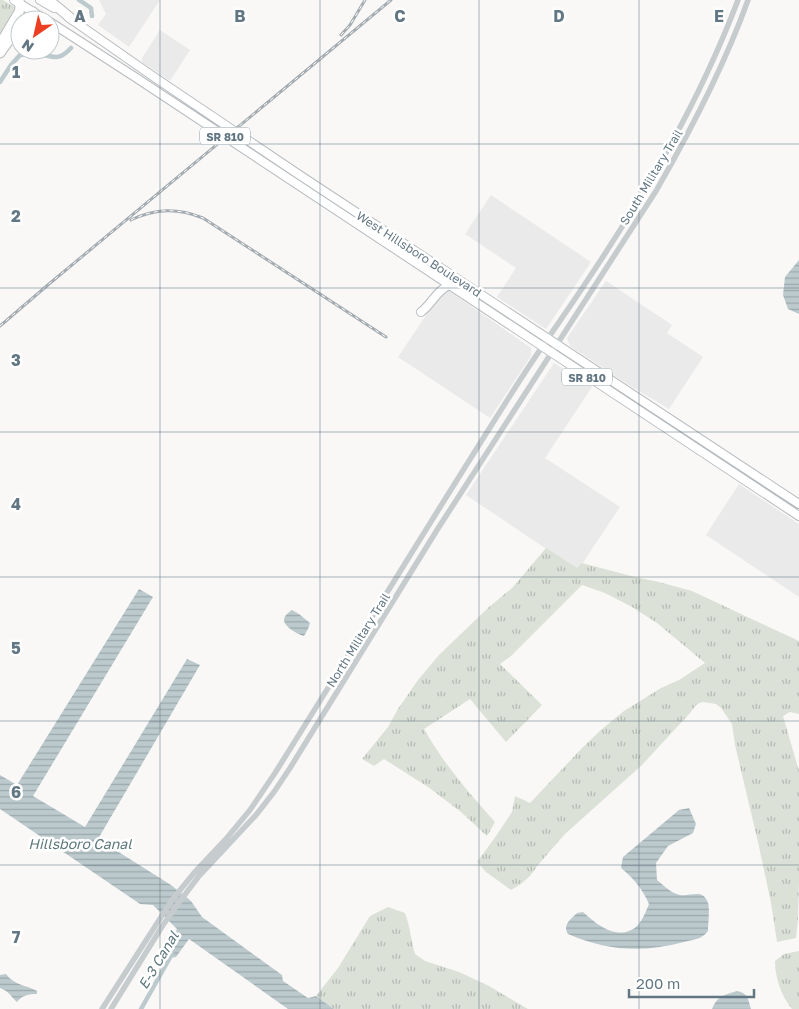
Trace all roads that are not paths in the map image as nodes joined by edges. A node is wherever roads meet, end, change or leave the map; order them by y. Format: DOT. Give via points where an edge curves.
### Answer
graph roads {
  1 [pos="40,0"];
  2 [pos="49,0"];
  3 [pos="738,0"];
  4 [pos="748,0"];
  5 [pos="17,1"];
  6 [pos="30,10"];
  7 [pos="73,20"];
  8 [pos="60,28"];
  9 [pos="10,38"];
  10 [pos="0,44"];
  11 [pos="0,52"];
  12 [pos="269,166"];
  13 [pos="288,167"];
  14 [pos="343,214"];
  15 [pos="360,215"];
  16 [pos="449,285"];
  17 [pos="421,312"];
  18 [pos="548,338"];
  19 [pos="557,344"];
  20 [pos="542,347"];
  21 [pos="551,353"];
  22 [pos="798,509"];
  23 [pos="160,923"];
  24 [pos="102,1009"];
  25 [pos="111,1009"];
  1 -- 7 [label="main road, West Hillsboro Boulevard / SR 810"];
  2 -- 7 [label="highway"];
  3 -- 18 [label="street, South Military Trail" via="694,102 672,143 585,285"];
  4 -- 19 [label="street, South Military Trail" via="681,148"];
  5 -- 6 [label="main road"];
  5 -- 10 [label="highway" via="20,8"];
  7 -- 13 [label="main road, West Hillsboro Boulevard / SR 810"];
  8 -- 12 [label="main road, West Hillsboro Boulevard / SR 810"];
  9 -- 11 [label="highway"];
  12 -- 13 [label="main road"];
  12 -- 14 [label="main road, West Hillsboro Boulevard / SR 810"];
  13 -- 15 [label="main road, West Hillsboro Boulevard / SR 810"];
  14 -- 15 [label="main road"];
  14 -- 16 [label="main road, West Hillsboro Boulevard / SR 810"];
  15 -- 18 [label="main road, West Hillsboro Boulevard / SR 810"];
  16 -- 17 [label="main road" via="442,288"];
  16 -- 20 [label="main road, West Hillsboro Boulevard / SR 810"];
  18 -- 19 [label="main road, West Hillsboro Boulevard / SR 810"];
  18 -- 20 [label="street, South Military Trail"];
  19 -- 21 [label="street, South Military Trail"];
  19 -- 22 [label="main road, West Hillsboro Boulevard / SR 810"];
  20 -- 21 [label="main road, West Hillsboro Boulevard / SR 810"];
  20 -- 23 [label="street, North Military Trail" via="430,520 275,773 250,810 181,888"];
  21 -- 22 [label="main road, West Hillsboro Boulevard / SR 810" via="784,506"];
  21 -- 23 [label="street, North Military Trail" via="274,792"];
  23 -- 24 [label="street"];
  23 -- 25 [label="street"];
}
